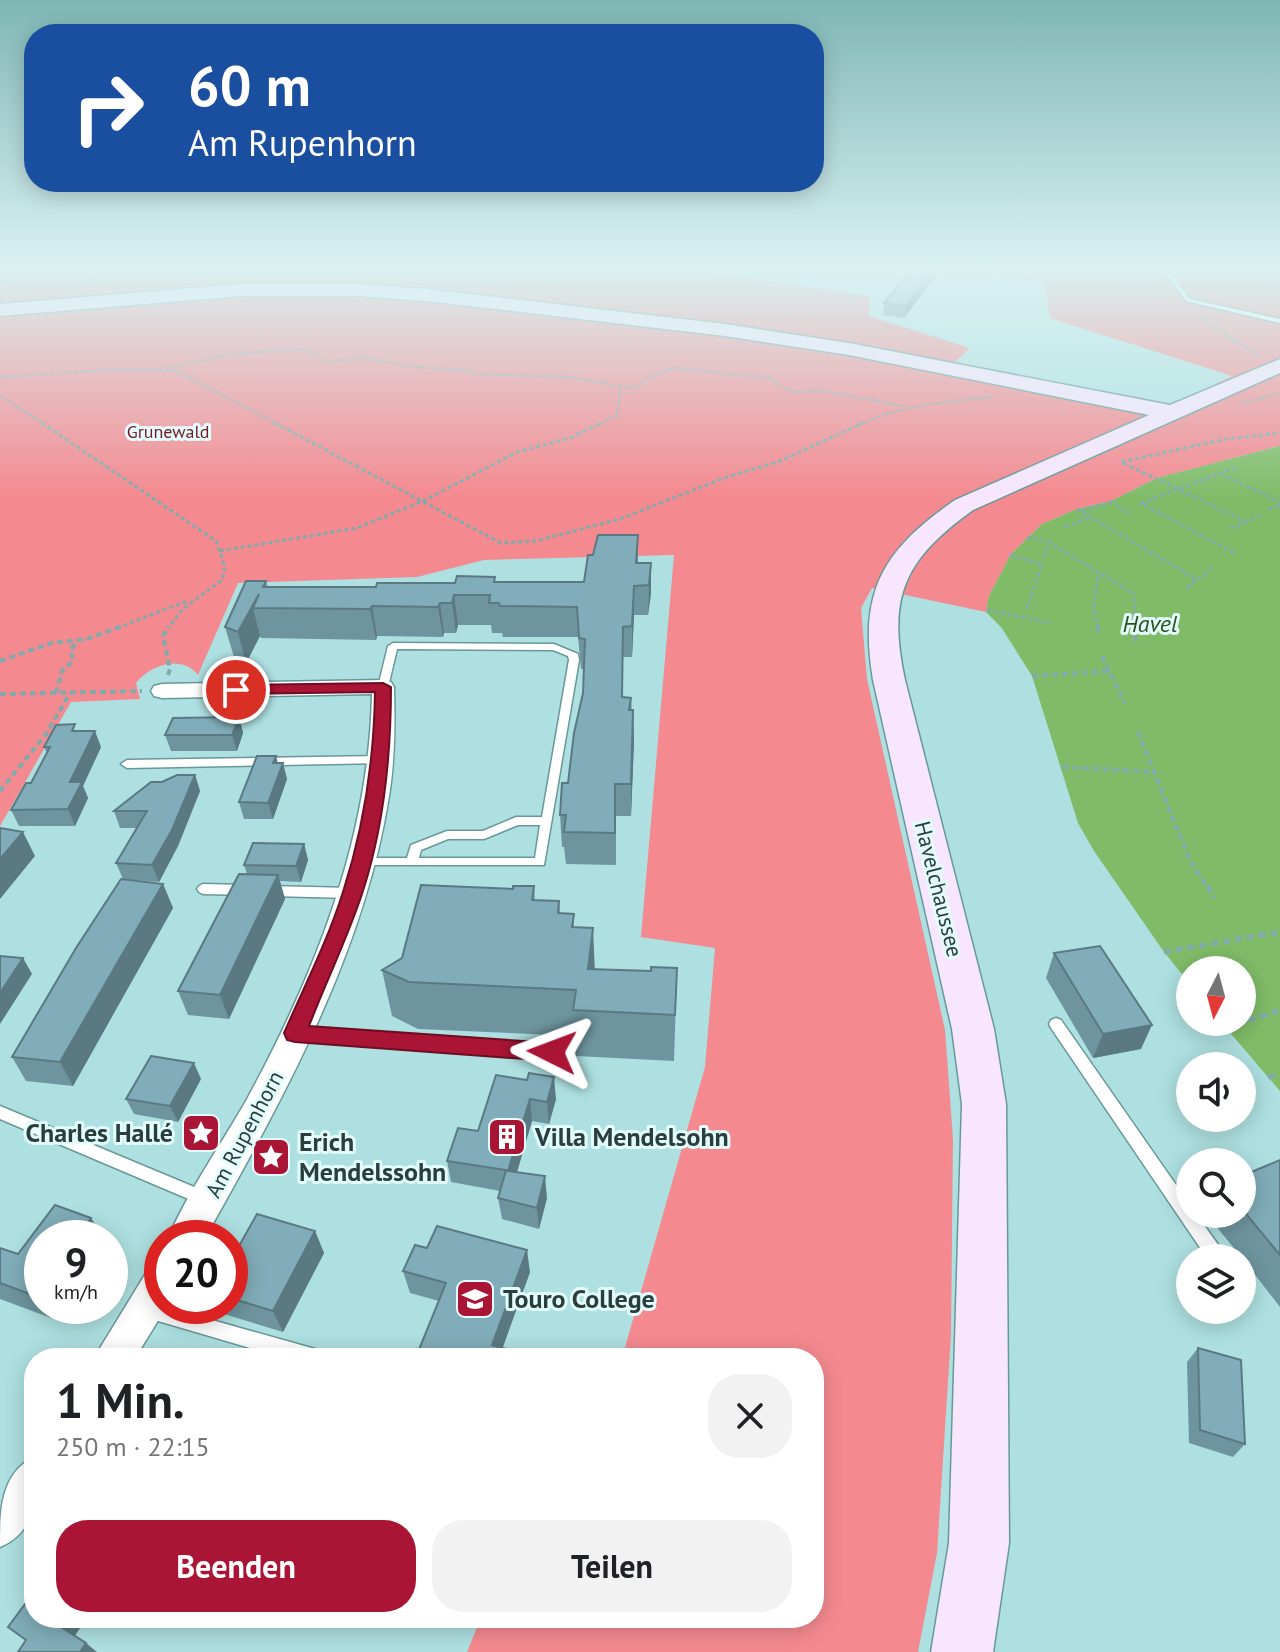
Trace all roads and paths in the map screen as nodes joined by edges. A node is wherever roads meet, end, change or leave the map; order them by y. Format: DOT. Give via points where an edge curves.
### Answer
graph roads {
  1 [pos="810,343"];
  2 [pos="1242,343"];
  3 [pos="1276,367"];
  4 [pos="161,369"];
  5 [pos="0,377"];
  6 [pos="621,388"];
  7 [pos="0,395"];
  8 [pos="1170,412"];
  9 [pos="1280,433"];
  10 [pos="1235,468"];
  11 [pos="1220,474"];
  12 [pos="1180,489"];
  13 [pos="423,501"];
  14 [pos="1280,504"];
  15 [pos="1269,509"];
  16 [pos="1131,514"];
  17 [pos="1262,515"];
  18 [pos="1091,517"];
  19 [pos="1247,522"];
  20 [pos="1065,527"];
  21 [pos="1231,528"];
  22 [pos="1027,537"];
  23 [pos="1049,542"];
  24 [pos="220,551"];
  25 [pos="1234,553"];
  26 [pos="1010,555"];
  27 [pos="1044,557"];
  28 [pos="1212,568"];
  29 [pos="1099,572"];
  30 [pos="1196,579"];
  31 [pos="1187,588"];
  32 [pos="189,600"];
  33 [pos="1027,609"];
  34 [pos="987,610"];
  35 [pos="1051,623"];
  36 [pos="1099,633"];
  37 [pos="79,640"];
  38 [pos="1135,641"];
  39 [pos="1102,656"];
  40 [pos="0,661"];
  41 [pos="1110,671"];
  42 [pos="1032,676"];
  43 [pos="383,687"];
  44 [pos="162,691"];
  45 [pos="56,693"];
  46 [pos="70,693"];
  47 [pos="0,694"];
  48 [pos="1125,704"];
  49 [pos="1138,732"];
  50 [pos="380,760"];
  51 [pos="127,764"];
  52 [pos="1063,767"];
  53 [pos="1154,772"];
  54 [pos="0,791"];
  55 [pos="546,821"];
  56 [pos="361,862"];
  57 [pos="412,862"];
  58 [pos="203,889"];
  59 [pos="353,893"];
  60 [pos="1215,898"];
  61 [pos="1280,932"];
  62 [pos="1164,952"];
  63 [pos="1280,1010"];
  64 [pos="1256,1018"];
  65 [pos="1056,1024"];
  66 [pos="295,1033"];
  67 [pos="552,1052"];
  68 [pos="1280,1075"];
  69 [pos="1268,1077"];
  70 [pos="0,1112"];
  71 [pos="208,1200"];
  72 [pos="196,1220"];
  73 [pos="1207,1244"];
  74 [pos="144,1310"];
  75 [pos="228,1324"];
  76 [pos="120,1348"];
  77 [pos="289,1348"];
  78 [pos="24,1492"];
  79 [pos="0,1526"];
  80 [pos="962,1652"];
  1 -- 8 [label="street"];
  2 -- 3 [label="path"];
  3 -- 8 [label="street, Havelchaussee"];
  4 -- 5 [label="path"];
  4 -- 6 [label="path" via="233,354 294,349 332,362 359,357 475,374 570,377"];
  4 -- 13 [label="path" via="191,377"];
  6 -- 13 [label="path" via="617,415 570,438 517,452"];
  6 -- 13 [label="path" via="637,387 656,373 703,367 772,378 797,393 817,390 910,406 861,421 780,461 620,519 535,541 501,543"];
  7 -- 24 [label="path" via="176,511 216,541"];
  8 -- 80 [label="street, Havelchaussee" via="995,490 935,524 909,549 893,576 881,626 889,680 973,1029 984,1104 979,1543"];
  9 -- 12 [label="path" via="1121,462"];
  10 -- 11 [label="path"];
  11 -- 12 [label="path"];
  11 -- 14 [label="path"];
  12 -- 19 [label="path"];
  12 -- 25 [label="path" via="1141,503"];
  13 -- 24 [label="path" via="357,528"];
  14 -- 15 [label="path"];
  16 -- 18 [label="path" via="1112,502 1079,510"];
  17 -- 19 [label="path"];
  18 -- 20 [label="path"];
  18 -- 30 [label="path"];
  19 -- 21 [label="path"];
  22 -- 23 [label="path"];
  23 -- 27 [label="path"];
  23 -- 29 [label="path"];
  24 -- 32 [label="path" via="222,580"];
  26 -- 33 [label="path" via="1042,564"];
  28 -- 30 [label="path"];
  29 -- 36 [label="path" via="1093,609"];
  29 -- 38 [label="path" via="1134,594"];
  30 -- 31 [label="path"];
  32 -- 37 [label="path"];
  32 -- 44 [label="path" via="163,636 170,669"];
  34 -- 35 [label="path"];
  37 -- 40 [label="path" via="52,643"];
  37 -- 45 [label="path"];
  39 -- 41 [label="path"];
  41 -- 42 [label="path"];
  41 -- 48 [label="path"];
  43 -- 44 [label="street"];
  43 -- 50 [label="street, Am Rupenhorn"];
  43 -- 55 [label="lane" via="393,646 554,647 573,654"];
  44 -- 46 [label="path"];
  45 -- 46 [label="path"];
  45 -- 47 [label="path"];
  46 -- 54 [label="path" via="46,734"];
  49 -- 53 [label="path"];
  50 -- 51 [label="lane"];
  50 -- 56 [label="street, Am Rupenhorn"];
  52 -- 53 [label="path"];
  53 -- 60 [label="path" via="1191,863"];
  55 -- 57 [label="lane" via="516,821 484,835 447,835 415,848"];
  55 -- 57 [label="lane" via="540,862"];
  56 -- 57 [label="lane"];
  56 -- 59 [label="street, Am Rupenhorn"];
  58 -- 59 [label="lane"];
  59 -- 66 [label="street, Am Rupenhorn"];
  61 -- 62 [label="path"];
  63 -- 64 [label="path"];
  65 -- 73 [label="lane"];
  66 -- 67 [label="lane"];
  66 -- 71 [label="street, Am Rupenhorn"];
  68 -- 69 [label="path"];
  70 -- 71 [label="lane"];
  71 -- 72 [label="street, Am Rupenhorn"];
  74 -- 76 [label="street"];
  75 -- 77 [label="lane"];
  78 -- 79 [label="street"];
}
